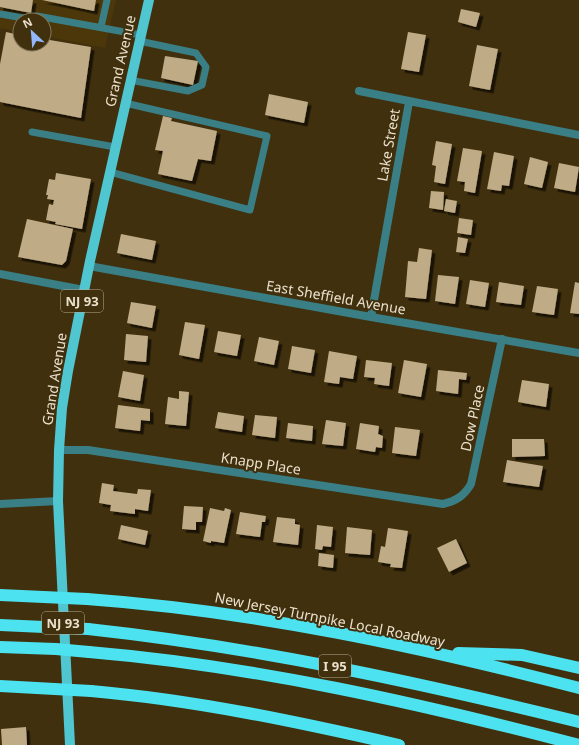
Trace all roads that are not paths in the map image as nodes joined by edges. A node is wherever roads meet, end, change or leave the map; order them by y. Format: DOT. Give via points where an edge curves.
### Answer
graph roads {
  1 [pos="107,0"];
  2 [pos="149,0"];
  3 [pos="0,14"];
  4 [pos="101,27"];
  5 [pos="140,38"];
  6 [pos="130,80"];
  7 [pos="359,91"];
  8 [pos="409,102"];
  9 [pos="125,103"];
  10 [pos="32,132"];
  11 [pos="579,135"];
  12 [pos="115,147"];
  13 [pos="110,172"];
  14 [pos="89,266"];
  15 [pos="0,274"];
  16 [pos="84,290"];
  17 [pos="371,317"];
  18 [pos="502,339"];
  19 [pos="579,352"];
  20 [pos="58,450"];
  21 [pos="458,499"];
  22 [pos="58,501"];
  23 [pos="0,504"];
  24 [pos="0,595"];
  25 [pos="0,625"];
  26 [pos="0,648"];
  27 [pos="430,653"];
  28 [pos="579,668"];
  29 [pos="0,686"];
  30 [pos="579,688"];
  31 [pos="579,722"];
  32 [pos="70,745"];
  33 [pos="400,745"];
  34 [pos="579,745"];
  1 -- 4 [label="lane"];
  2 -- 5 [label="main road, Grand Avenue / NJ 93"];
  3 -- 4 [label="lane" via="23,18 37,16"];
  4 -- 5 [label="lane"];
  5 -- 6 [label="main road, Grand Avenue / NJ 93"];
  5 -- 6 [label="lane" via="196,53 206,67 202,85 188,91"];
  6 -- 9 [label="main road, Grand Avenue / NJ 93"];
  7 -- 8 [label="street"];
  8 -- 11 [label="street, Lake Street"];
  8 -- 17 [label="street, Lake Street"];
  9 -- 12 [label="main road, Grand Avenue / NJ 93"];
  9 -- 13 [label="lane" via="266,136 250,210"];
  10 -- 12 [label="lane"];
  12 -- 13 [label="main road, Grand Avenue / NJ 93"];
  13 -- 14 [label="main road, Grand Avenue / NJ 93"];
  14 -- 16 [label="main road, Grand Avenue / NJ 93"];
  14 -- 17 [label="street, East Sheffield Avenue"];
  15 -- 16 [label="street"];
  16 -- 20 [label="main road, Grand Avenue / NJ 93" via="64,389"];
  17 -- 18 [label="street, East Sheffield Avenue"];
  18 -- 19 [label="street, East Sheffield Avenue"];
  18 -- 21 [label="street, Dow Place" via="471,484"];
  20 -- 21 [label="street, Knapp Place" via="88,450 443,504"];
  20 -- 22 [label="main road, Grand Avenue / NJ 93"];
  22 -- 23 [label="street"];
  22 -- 32 [label="main road, Grand Avenue / NJ 93"];
  24 -- 27 [label="highway, New Jersey Turnpike Local Roadway / I 95, bridge" via="87,598 238,615"];
  25 -- 31 [label="highway, I 95, bridge" via="88,629 288,657 423,685"];
  26 -- 34 [label="highway, I 95, bridge" via="89,652 193,664 308,683 450,713"];
  27 -- 28 [label="highway" via="522,656"];
  27 -- 30 [label="highway, New Jersey Turnpike Local Roadway / I 95"];
  29 -- 33 [label="highway, bridge" via="91,691 225,708"];
}
